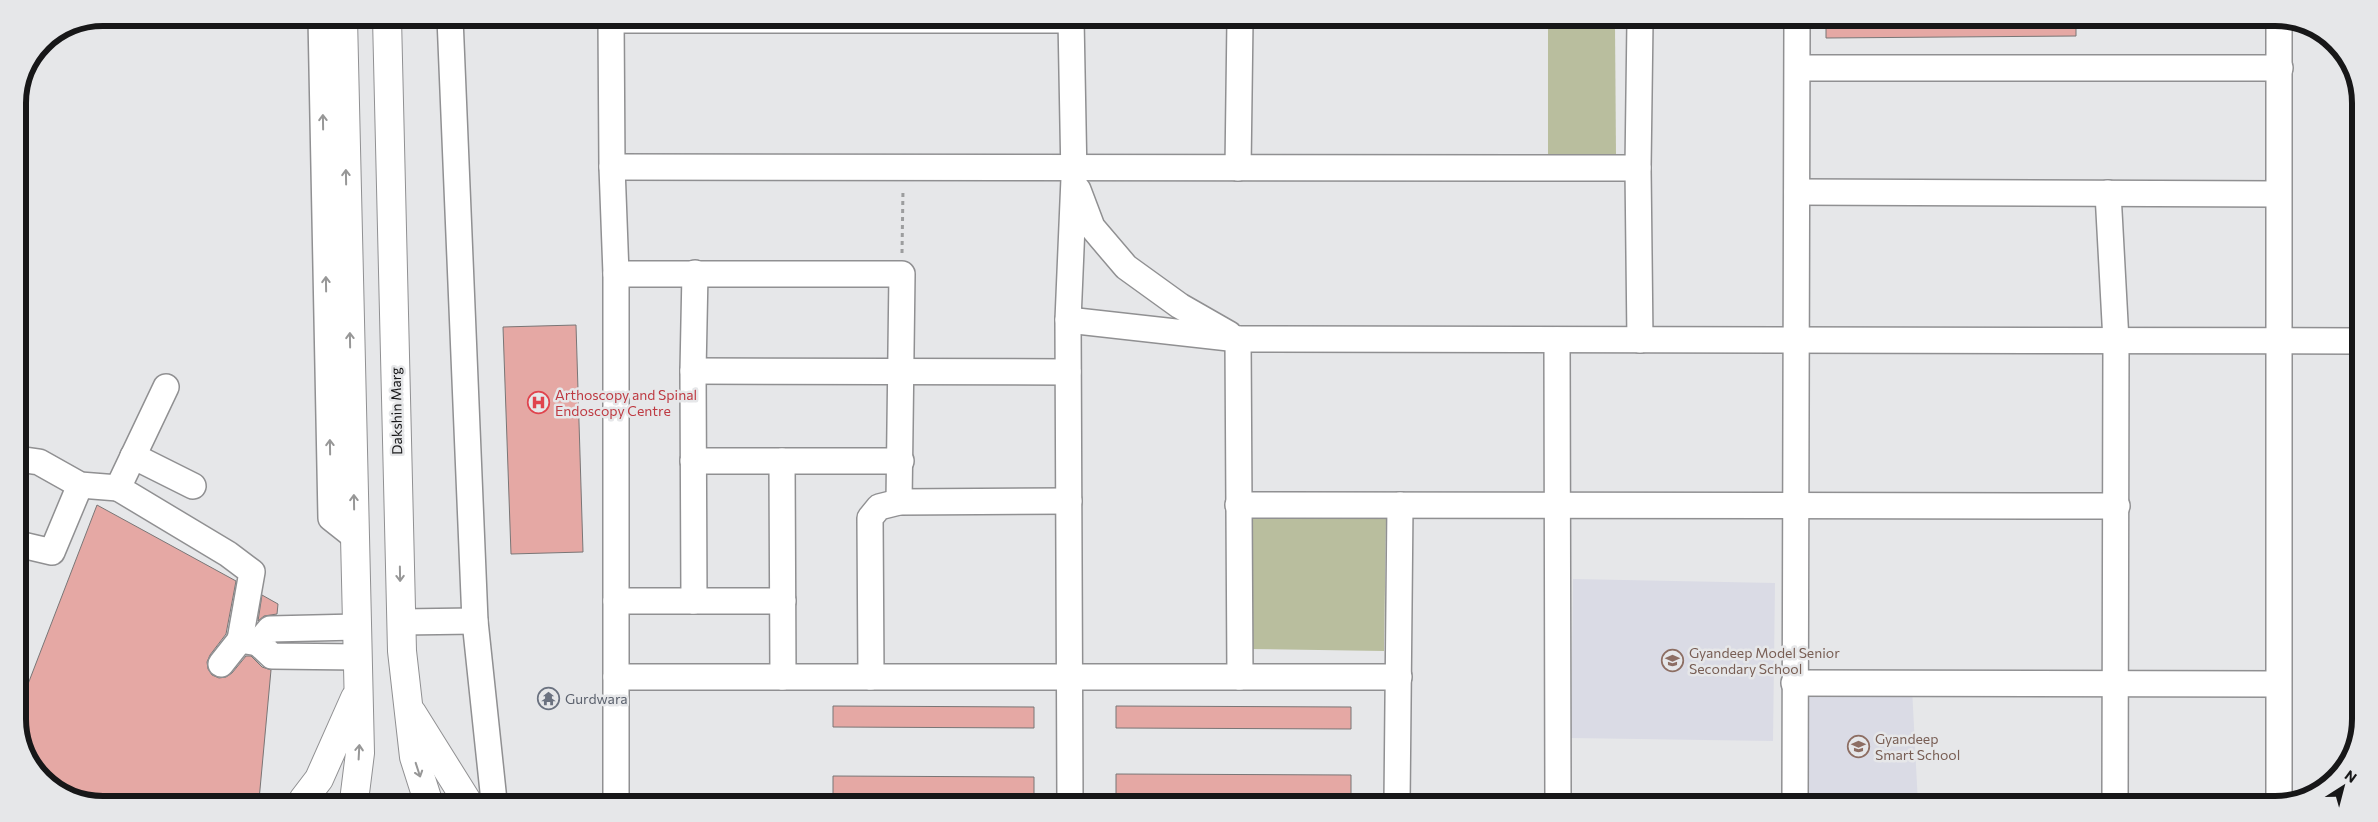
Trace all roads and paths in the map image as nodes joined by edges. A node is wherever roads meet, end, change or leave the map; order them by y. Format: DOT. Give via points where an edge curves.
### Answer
graph roads {
  1 [pos="321,26"];
  2 [pos="343,26"];
  3 [pos="387,26"];
  4 [pos="400,26"];
  5 [pos="450,26"];
  6 [pos="611,26"];
  7 [pos="1071,26"];
  8 [pos="1240,26"];
  9 [pos="1640,26"];
  10 [pos="1797,26"];
  11 [pos="2279,27"];
  12 [pos="1798,68"];
  13 [pos="2280,68"];
  14 [pos="612,167"];
  15 [pos="903,168"];
  16 [pos="1238,168"];
  17 [pos="1638,168"];
  18 [pos="1073,173"];
  19 [pos="1797,192"];
  20 [pos="2108,193"];
  21 [pos="2278,194"];
  22 [pos="695,273"];
  23 [pos="616,274"];
  24 [pos="902,274"];
  25 [pos="1068,320"];
  26 [pos="1238,339"];
  27 [pos="1557,340"];
  28 [pos="1640,340"];
  29 [pos="1798,340"];
  30 [pos="2116,341"];
  31 [pos="2279,341"];
  32 [pos="2352,341"];
  33 [pos="693,371"];
  34 [pos="900,371"];
  35 [pos="1068,372"];
  36 [pos="166,387"];
  37 [pos="133,456"];
  38 [pos="26,460"];
  39 [pos="693,461"];
  40 [pos="782,461"];
  41 [pos="901,461"];
  42 [pos="80,486"];
  43 [pos="192,486"];
  44 [pos="118,488"];
  45 [pos="1069,501"];
  46 [pos="899,502"];
  47 [pos="1238,505"];
  48 [pos="1400,505"];
  49 [pos="1557,505"];
  50 [pos="1796,506"];
  51 [pos="2117,506"];
  52 [pos="355,537"];
  53 [pos="400,540"];
  54 [pos="26,546"];
  55 [pos="616,601"];
  56 [pos="694,601"];
  57 [pos="783,601"];
  58 [pos="475,621"];
  59 [pos="401,622"];
  60 [pos="357,627"];
  61 [pos="249,642"];
  62 [pos="358,657"];
  63 [pos="221,664"];
  64 [pos="616,677"];
  65 [pos="783,677"];
  66 [pos="871,677"];
  67 [pos="1070,677"];
  68 [pos="1240,677"];
  69 [pos="1400,677"];
  70 [pos="1794,683"];
  71 [pos="2116,684"];
  72 [pos="2278,684"];
  73 [pos="358,689"];
  74 [pos="408,708"];
  75 [pos="306,796"];
  76 [pos="355,796"];
  77 [pos="426,796"];
  78 [pos="463,796"];
  79 [pos="493,796"];
  80 [pos="616,796"];
  81 [pos="1070,796"];
  82 [pos="1397,796"];
  83 [pos="1558,796"];
  84 [pos="1795,796"];
  85 [pos="2115,796"];
  86 [pos="2279,796"];
  52 -- 1 [label="street, one-way" via="331,518"];
  52 -- 2 [label="main road, one-way"];
  3 -- 53 [label="main road, Dakshin Marg"];
  4 -- 53 [label="street" via="411,511"];
  5 -- 58 [label="street"];
  6 -- 14 [label="street"];
  7 -- 18 [label="street"];
  8 -- 16 [label="street"];
  9 -- 17 [label="street"];
  10 -- 12 [label="street"];
  11 -- 13 [label="street"];
  12 -- 13 [label="street"];
  12 -- 19 [label="street"];
  13 -- 21 [label="street"];
  14 -- 15 [label="street"];
  14 -- 23 [label="street"];
  15 -- 18 [label="street"];
  15 -- 24 [label="path"];
  16 -- 17 [label="street"];
  16 -- 18 [label="street"];
  17 -- 28 [label="street"];
  18 -- 25 [label="street"];
  18 -- 26 [label="street" via="1092,227 1126,267 1180,306"];
  19 -- 20 [label="street"];
  19 -- 29 [label="street"];
  20 -- 21 [label="street"];
  20 -- 30 [label="street"];
  21 -- 31 [label="street"];
  22 -- 23 [label="street"];
  22 -- 24 [label="street"];
  22 -- 33 [label="street"];
  23 -- 55 [label="street"];
  24 -- 34 [label="street"];
  25 -- 26 [label="street"];
  25 -- 35 [label="street"];
  26 -- 27 [label="street"];
  26 -- 47 [label="street"];
  27 -- 28 [label="street"];
  27 -- 49 [label="street"];
  28 -- 29 [label="street"];
  29 -- 30 [label="street"];
  29 -- 50 [label="street"];
  30 -- 31 [label="street"];
  30 -- 51 [label="street"];
  31 -- 32 [label="street"];
  31 -- 72 [label="street"];
  33 -- 34 [label="street"];
  33 -- 39 [label="street"];
  34 -- 35 [label="street"];
  34 -- 41 [label="street"];
  35 -- 45 [label="street"];
  36 -- 37 [label="street"];
  37 -- 43 [label="street"];
  37 -- 44 [label="street"];
  38 -- 42 [label="street" via="39,462"];
  39 -- 40 [label="street"];
  39 -- 56 [label="street"];
  40 -- 41 [label="street"];
  40 -- 57 [label="street"];
  41 -- 46 [label="street"];
  42 -- 44 [label="street"];
  42 -- 54 [label="street" via="52,552"];
  44 -- 61 [label="street" via="228,554 252,572"];
  45 -- 46 [label="street"];
  45 -- 67 [label="street"];
  46 -- 66 [label="street" via="879,507 870,518"];
  47 -- 48 [label="street"];
  47 -- 68 [label="street"];
  48 -- 49 [label="street"];
  48 -- 69 [label="street"];
  49 -- 50 [label="street"];
  49 -- 83 [label="street"];
  50 -- 51 [label="street"];
  50 -- 70 [label="street"];
  51 -- 71 [label="street"];
  52 -- 60 [label="main road"];
  53 -- 59 [label="main road, Dakshin Marg, one-way"];
  55 -- 56 [label="street"];
  55 -- 64 [label="street"];
  56 -- 57 [label="street"];
  57 -- 65 [label="street"];
  58 -- 59 [label="street"];
  58 -- 79 [label="street"];
  59 -- 74 [label="main road, Dakshin Marg"];
  60 -- 61 [label="street" via="270,630"];
  60 -- 62 [label="main road"];
  61 -- 62 [label="street" via="272,656"];
  61 -- 63 [label="street"];
  62 -- 73 [label="main road"];
  64 -- 65 [label="street"];
  64 -- 80 [label="street"];
  65 -- 66 [label="street"];
  66 -- 67 [label="street"];
  67 -- 68 [label="street"];
  67 -- 81 [label="street"];
  68 -- 69 [label="street"];
  69 -- 82 [label="street"];
  70 -- 71 [label="street"];
  70 -- 84 [label="street"];
  71 -- 72 [label="street"];
  71 -- 85 [label="street"];
  72 -- 86 [label="street"];
  73 -- 75 [label="main road" via="327,764"];
  76 -- 73 [label="main road, one-way" via="360,753"];
  74 -- 77 [label="main road, Dakshin Marg, one-way" via="414,757"];
  74 -- 78 [label="main road"];
}
